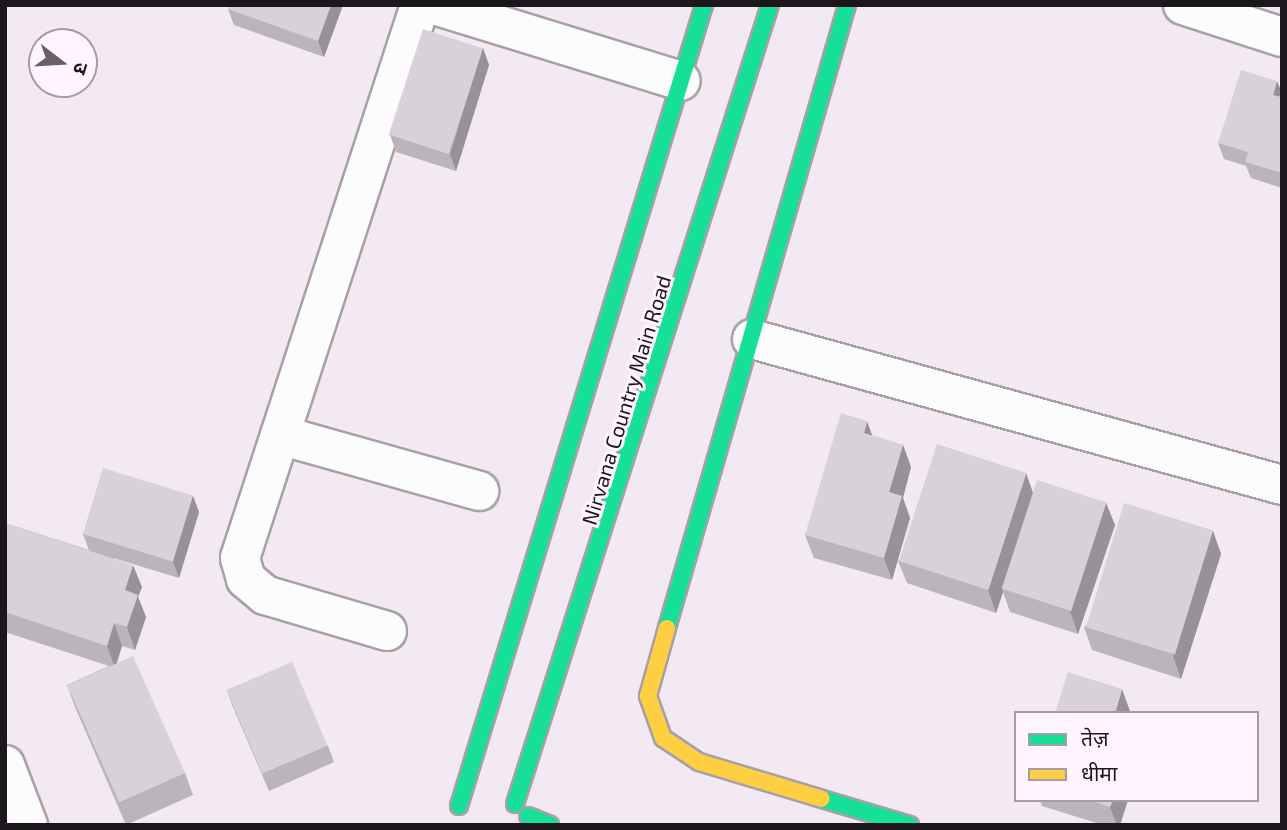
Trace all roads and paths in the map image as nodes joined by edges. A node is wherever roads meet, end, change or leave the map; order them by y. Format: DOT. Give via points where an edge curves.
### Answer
graph roads {
  1 [pos="420,5"];
  2 [pos="434,5"];
  3 [pos="705,5"];
  4 [pos="770,5"];
  5 [pos="847,5"];
  6 [pos="1183,5"];
  7 [pos="1268,24"];
  8 [pos="681,82"];
  9 [pos="752,339"];
  10 [pos="280,435"];
  11 [pos="1282,485"];
  12 [pos="479,491"];
  13 [pos="387,631"];
  14 [pos="5,765"];
  15 [pos="481,796"];
  16 [pos="498,797"];
  17 [pos="515,804"];
  18 [pos="459,806"];
  19 [pos="447,818"];
  20 [pos="530,820"];
  21 [pos="28,825"];
  22 [pos="550,825"];
  23 [pos="910,825"];
  1 -- 10 [label="street"];
  2 -- 8 [label="street"];
  3 -- 8 [label="street, Nirvana Country Main Road"];
  4 -- 17 [label="street, Nirvana Country Main Road"];
  5 -- 9 [label="street"];
  6 -- 7 [label="street"];
  8 -- 18 [label="street, Nirvana Country Main Road" via="499,659"];
  9 -- 11 [label="street"];
  9 -- 23 [label="street" via="648,696 663,738 699,762"];
  10 -- 12 [label="street"];
  10 -- 13 [label="street" via="240,558 246,579 265,595"];
  14 -- 21 [label="street"];
  15 -- 18 [label="street"];
  16 -- 17 [label="street"];
  17 -- 20 [label="street"];
  18 -- 19 [label="street"];
  20 -- 22 [label="street"];
}
